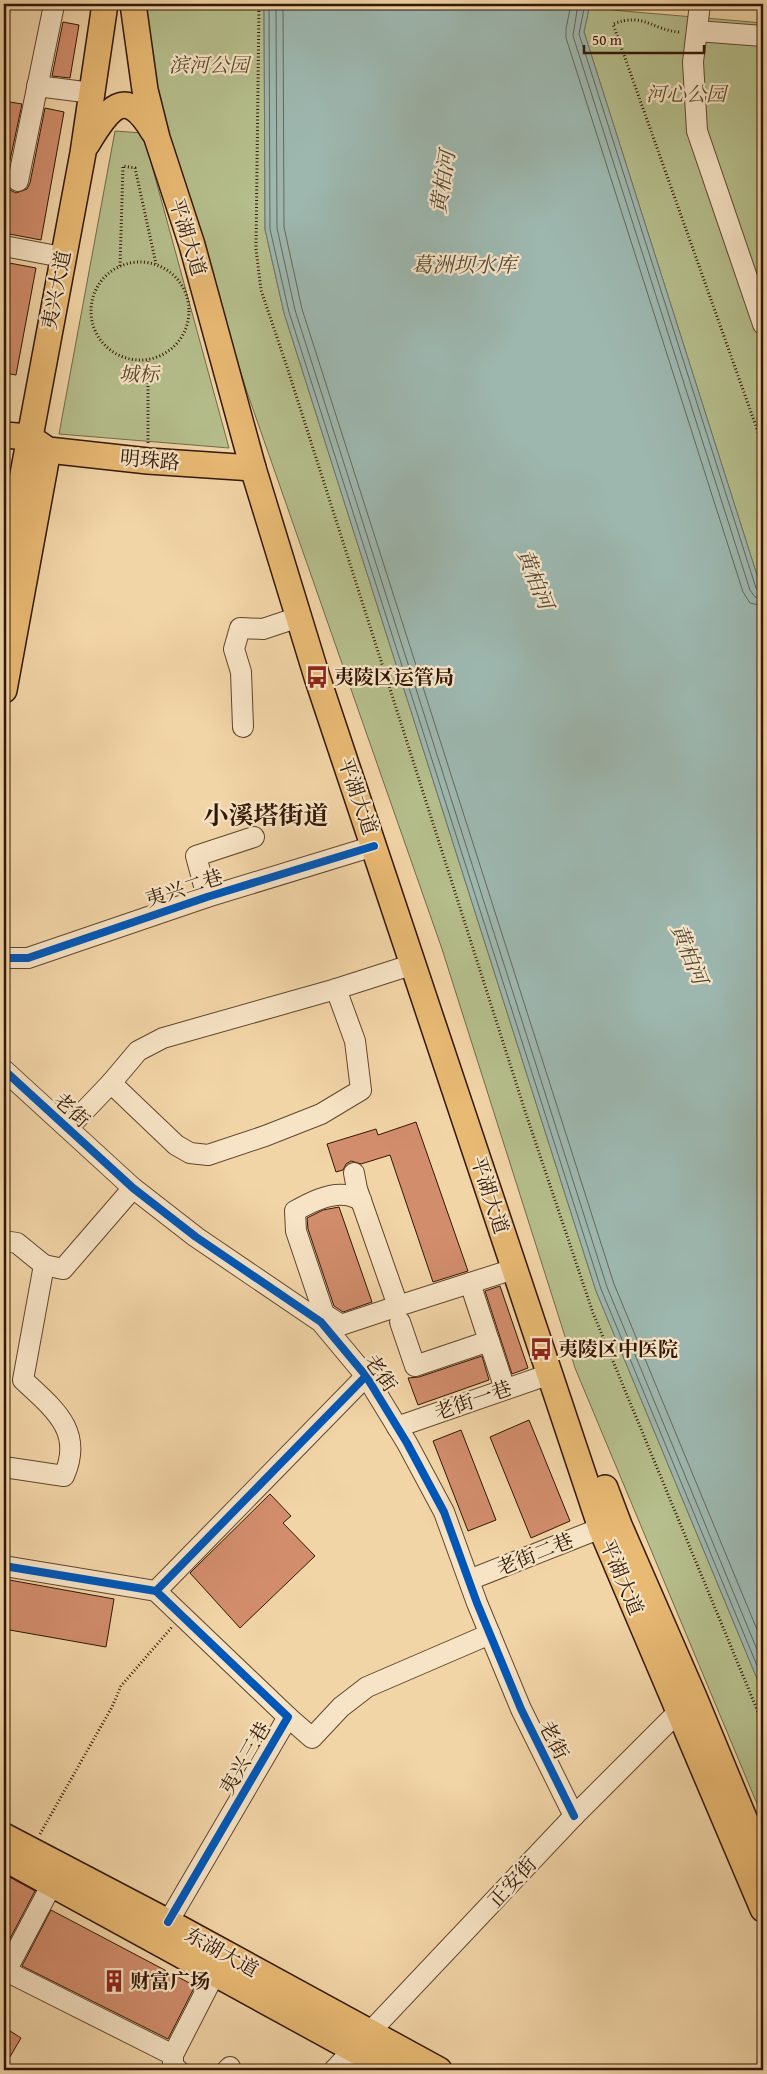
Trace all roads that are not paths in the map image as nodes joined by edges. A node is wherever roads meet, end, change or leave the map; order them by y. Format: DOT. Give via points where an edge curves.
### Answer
graph roads {
  1 [pos="106,4"];
  2 [pos="133,4"];
  3 [pos="700,4"];
  4 [pos="54,5"];
  5 [pos="697,31"];
  6 [pos="763,36"];
  7 [pos="37,86"];
  8 [pos="92,93"];
  9 [pos="157,138"];
  10 [pos="83,153"];
  11 [pos="18,180"];
  12 [pos="4,246"];
  13 [pos="62,257"];
  14 [pos="763,324"];
  15 [pos="4,435"];
  16 [pos="26,452"];
  17 [pos="253,468"];
  18 [pos="4,576"];
  19 [pos="300,617"];
  20 [pos="4,690"];
  21 [pos="243,727"];
  22 [pos="254,836"];
  23 [pos="374,846"];
  24 [pos="207,898"];
  25 [pos="4,958"];
  26 [pos="414,964"];
  27 [pos="336,988"];
  28 [pos="4,1070"];
  29 [pos="111,1083"];
  30 [pos="68,1128"];
  31 [pos="354,1173"];
  32 [pos="133,1188"];
  33 [pos="361,1200"];
  34 [pos="4,1241"];
  35 [pos="44,1265"];
  36 [pos="514,1269"];
  37 [pos="470,1283"];
  38 [pos="399,1314"];
  39 [pos="489,1341"];
  40 [pos="550,1374"];
  41 [pos="366,1376"];
  42 [pos="506,1389"];
  43 [pos="397,1427"];
  44 [pos="4,1467"];
  45 [pos="601,1528"];
  46 [pos="4,1566"];
  47 [pos="469,1580"];
  48 [pos="156,1591"];
  49 [pos="490,1634"];
  50 [pos="687,1703"];
  51 [pos="288,1717"];
  52 [pos="574,1816"];
  53 [pos="4,1836"];
  54 [pos="4,1858"];
  55 [pos="763,1864"];
  56 [pos="52,1884"];
  57 [pos="763,1909"];
  58 [pos="168,1922"];
  59 [pos="5,1970"];
  60 [pos="215,1973"];
  61 [pos="362,2041"];
  62 [pos="176,2062"];
  63 [pos="334,2070"];
  64 [pos="391,2070"];
  65 [pos="439,2070"];
  1 -- 8 [label="main road, 夷兴大道"];
  2 -- 9 [label="main road, 平湖大道"];
  3 -- 5 [label="street"];
  4 -- 7 [label="street"];
  5 -- 6 [label="street"];
  5 -- 14 [label="street" via="693,62 698,131"];
  7 -- 8 [label="street"];
  7 -- 11 [label="street"];
  8 -- 10 [label="main road, 夷兴大道"];
  9 -- 10 [label="main road" via="136,108 125,105 114,108 99,124"];
  9 -- 17 [label="main road, 平湖大道" via="192,245"];
  10 -- 13 [label="main road, 夷兴大道"];
  12 -- 13 [label="street"];
  13 -- 16 [label="main road, 夷兴大道"];
  15 -- 16 [label="main road, 明珠路"];
  16 -- 17 [label="main road, 明珠路"];
  16 -- 18 [label="main road, 夷兴大道"];
  16 -- 20 [label="main road, 夷兴大道"];
  17 -- 19 [label="main road, 平湖大道"];
  17 -- 50 [label="main road, 平湖大道" via="272,500 543,1309 619,1525"];
  19 -- 21 [label="street" via="264,629 240,628 234,649 241,672"];
  19 -- 23 [label="main road, 平湖大道"];
  22 -- 24 [label="street" via="196,856"];
  23 -- 24 [label="street, 夷兴二巷"];
  23 -- 26 [label="main road, 平湖大道"];
  24 -- 25 [label="street, 夷兴二巷" via="28,958"];
  26 -- 27 [label="street"];
  26 -- 36 [label="main road, 平湖大道"];
  27 -- 29 [label="street" via="163,1038 138,1052"];
  27 -- 29 [label="street" via="355,1040 361,1090 321,1114 208,1155 190,1153 176,1146"];
  28 -- 30 [label="street, 老街"];
  29 -- 30 [label="street"];
  30 -- 32 [label="street, 老街"];
  31 -- 33 [label="street"];
  32 -- 35 [label="street" via="63,1270"];
  32 -- 41 [label="street, 老街" via="196,1237 321,1322"];
  33 -- 38 [label="street"];
  33 -- 38 [label="street" via="346,1195 308,1204 295,1212 296,1231 324,1314 341,1325"];
  34 -- 35 [label="street" via="17,1243"];
  35 -- 44 [label="street" via="23,1380 50,1406 69,1431 71,1460 64,1476"];
  36 -- 37 [label="street"];
  36 -- 40 [label="main road, 平湖大道"];
  37 -- 38 [label="street"];
  37 -- 39 [label="street"];
  38 -- 39 [label="street" via="415,1366"];
  39 -- 42 [label="street"];
  40 -- 42 [label="street, 老街一巷"];
  40 -- 45 [label="main road, 平湖大道"];
  41 -- 43 [label="street, 老街"];
  41 -- 48 [label="street"];
  42 -- 43 [label="street, 老街一巷"];
  43 -- 47 [label="street, 老街" via="444,1512"];
  45 -- 47 [label="street, 老街二巷"];
  45 -- 50 [label="main road, 平湖大道"];
  46 -- 48 [label="street"];
  47 -- 49 [label="street, 老街"];
  48 -- 51 [label="street, 夷兴三巷"];
  49 -- 51 [label="street" via="367,1687 341,1706 312,1738"];
  49 -- 52 [label="street, 老街" via="520,1709"];
  50 -- 52 [label="street, 正安街"];
  50 -- 55 [label="main road, 平湖大道"];
  50 -- 57 [label="main road, 平湖大道"];
  51 -- 58 [label="street, 夷兴三巷"];
  52 -- 61 [label="street, 正安街"];
  53 -- 58 [label="main road, 东湖大道"];
  54 -- 56 [label="main road, 东湖大道"];
  56 -- 59 [label="street"];
  56 -- 60 [label="main road, 东湖大道"];
  58 -- 61 [label="main road, 东湖大道"];
  59 -- 62 [label="street"];
  60 -- 61 [label="main road, 东湖大道"];
  60 -- 62 [label="street"];
  61 -- 63 [label="street, 正安街"];
  61 -- 64 [label="main road, 东湖大道"];
  61 -- 65 [label="main road, 东湖大道"];
}
